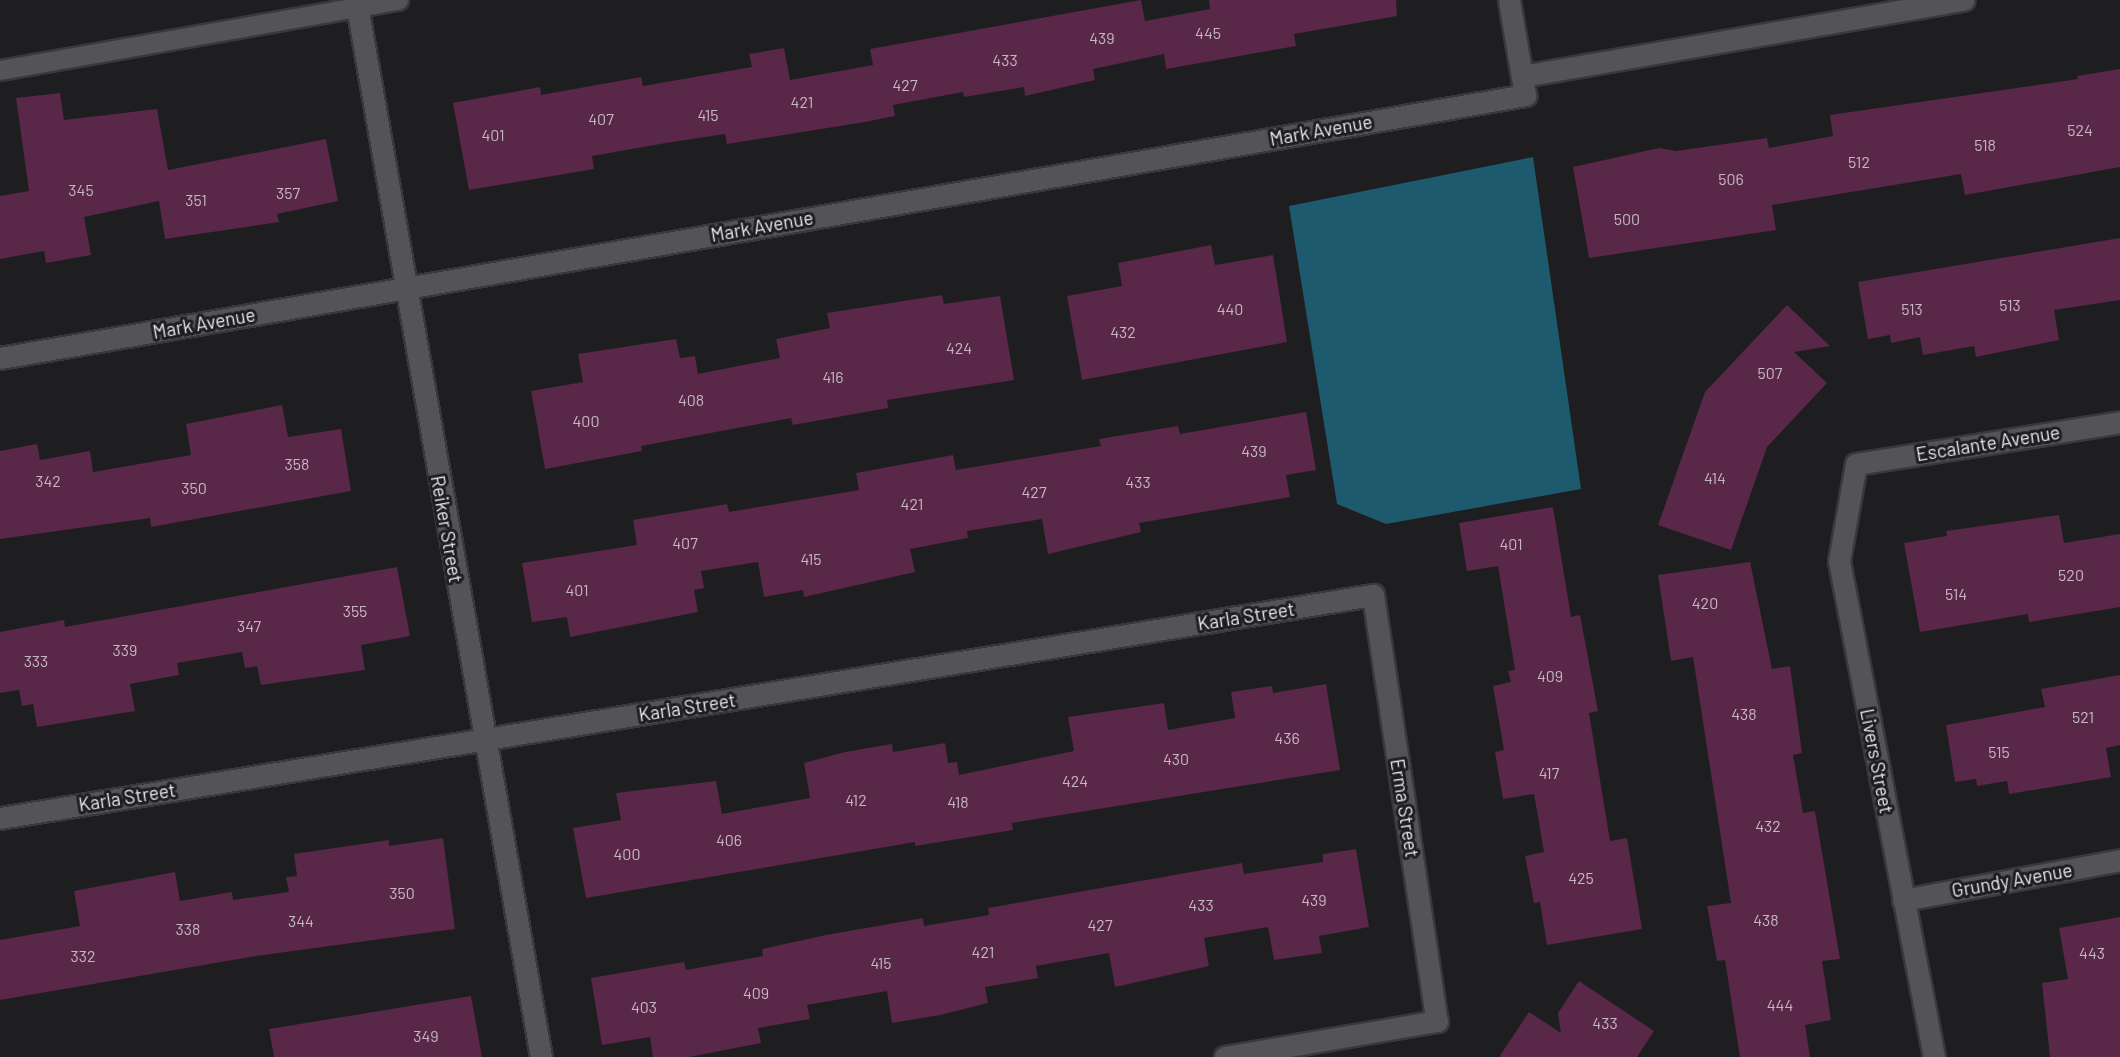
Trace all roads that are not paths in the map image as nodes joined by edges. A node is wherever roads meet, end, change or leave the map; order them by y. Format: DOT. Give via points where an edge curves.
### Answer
graph roads {
  1 [pos="398,0"];
  2 [pos="1509,0"];
  3 [pos="1964,0"];
  4 [pos="356,4"];
  5 [pos="0,70"];
  6 [pos="1523,85"];
  7 [pos="404,288"];
  8 [pos="0,358"];
  9 [pos="2120,422"];
  10 [pos="1856,464"];
  11 [pos="1373,595"];
  12 [pos="485,739"];
  13 [pos="0,818"];
  14 [pos="2120,860"];
  15 [pos="1903,900"];
  16 [pos="541,1057"];
  17 [pos="1225,1057"];
  18 [pos="1934,1057"];
  1 -- 4 [label="lane"];
  2 -- 6 [label="street"];
  3 -- 6 [label="street, Mark Avenue"];
  4 -- 5 [label="lane"];
  4 -- 7 [label="street, Reiker Street"];
  6 -- 7 [label="street, Mark Avenue"];
  7 -- 8 [label="street, Mark Avenue"];
  7 -- 12 [label="street, Reiker Street"];
  9 -- 10 [label="street, Escalante Avenue"];
  10 -- 15 [label="street, Livers Street" via="1839,561"];
  11 -- 12 [label="street, Karla Street"];
  11 -- 17 [label="street, Erma Street" via="1437,1021"];
  12 -- 13 [label="street, Karla Street"];
  12 -- 16 [label="street, Reiker Street"];
  14 -- 15 [label="street, Grundy Avenue"];
  15 -- 18 [label="street, Livers Street"];
}
